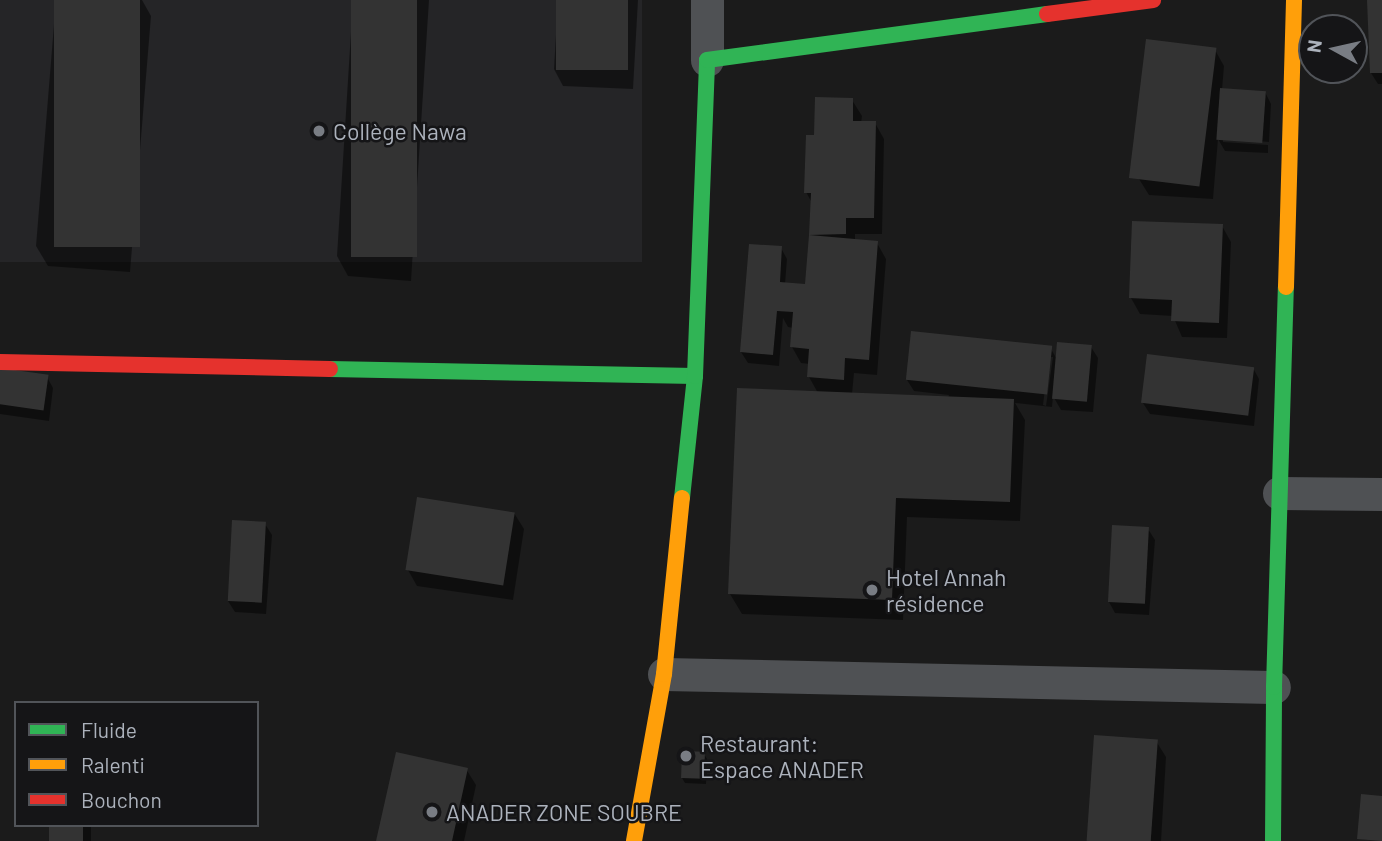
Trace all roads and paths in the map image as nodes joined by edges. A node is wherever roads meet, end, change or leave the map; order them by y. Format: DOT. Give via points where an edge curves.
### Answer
graph roads {
  1 [pos="707,0"];
  2 [pos="1153,0"];
  3 [pos="1294,0"];
  4 [pos="707,60"];
  5 [pos="0,362"];
  6 [pos="695,376"];
  7 [pos="1279,493"];
  8 [pos="1382,494"];
  9 [pos="664,674"];
  10 [pos="1274,687"];
  11 [pos="634,841"];
  12 [pos="1273,841"];
  1 -- 4 [label="street"];
  2 -- 4 [label="street"];
  3 -- 7 [label="street"];
  4 -- 6 [label="street"];
  5 -- 6 [label="street"];
  6 -- 9 [label="street"];
  7 -- 8 [label="street"];
  7 -- 10 [label="street"];
  9 -- 10 [label="street"];
  9 -- 11 [label="street"];
  10 -- 12 [label="street"];
}
